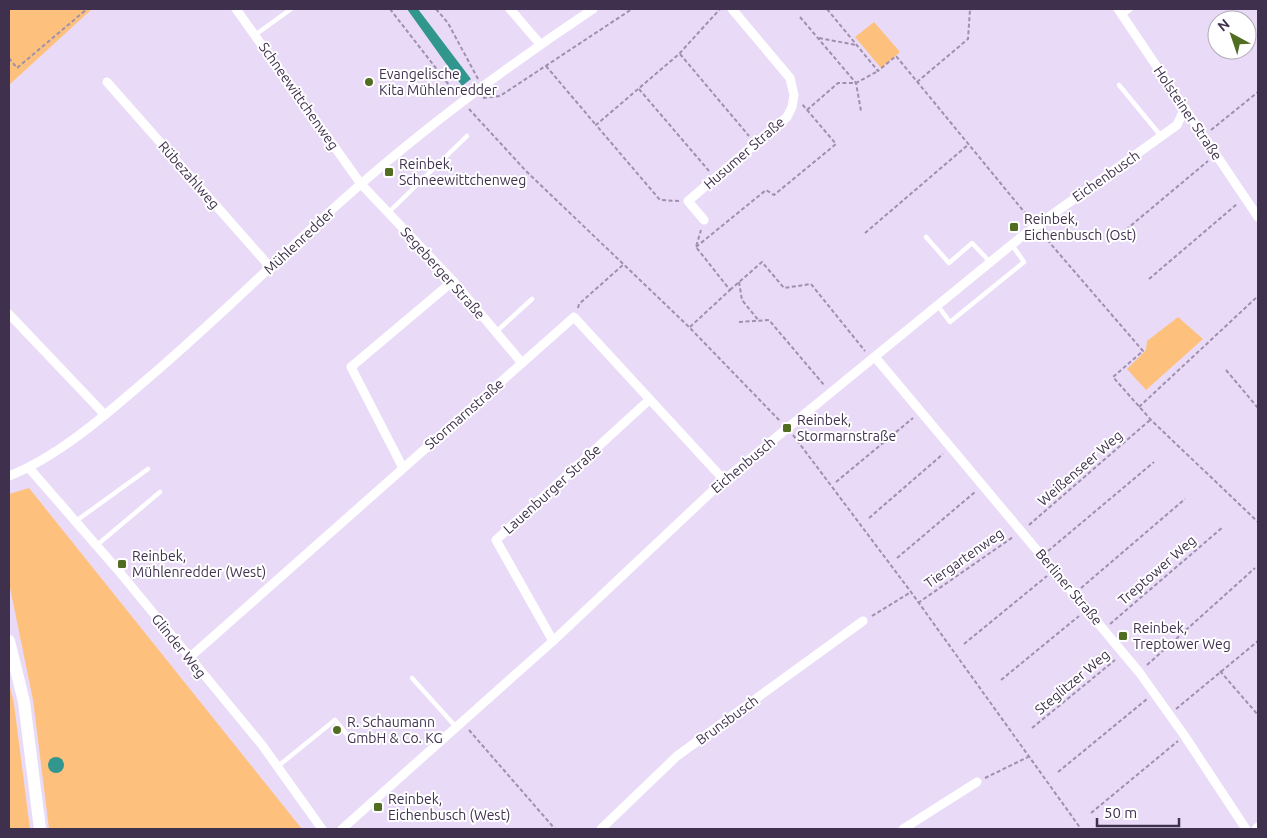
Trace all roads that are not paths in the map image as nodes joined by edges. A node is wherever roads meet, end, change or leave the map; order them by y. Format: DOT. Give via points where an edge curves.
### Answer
graph roads {
  1 [pos="236,9"];
  2 [pos="291,9"];
  3 [pos="510,9"];
  4 [pos="593,9"];
  5 [pos="732,9"];
  6 [pos="1131,9"];
  7 [pos="1121,12"];
  8 [pos="255,36"];
  9 [pos="540,44"];
  10 [pos="107,82"];
  11 [pos="1120,85"];
  12 [pos="1185,108"];
  13 [pos="467,136"];
  14 [pos="1162,137"];
  15 [pos="361,184"];
  16 [pos="388,213"];
  17 [pos="1258,217"];
  18 [pos="704,220"];
  19 [pos="926,237"];
  20 [pos="1012,245"];
  21 [pos="990,262"];
  22 [pos="270,268"];
  23 [pos="453,281"];
  24 [pos="532,299"];
  25 [pos="937,304"];
  26 [pos="9,314"];
  27 [pos="496,332"];
  28 [pos="874,358"];
  29 [pos="522,363"];
  30 [pos="649,400"];
  31 [pos="105,415"];
  32 [pos="29,468"];
  33 [pos="403,468"];
  34 [pos="148,469"];
  35 [pos="9,476"];
  36 [pos="724,480"];
  37 [pos="160,492"];
  38 [pos="76,521"];
  39 [pos="97,545"];
  40 [pos="863,621"];
  41 [pos="9,641"];
  42 [pos="553,641"];
  43 [pos="189,658"];
  44 [pos="412,678"];
  45 [pos="460,725"];
  46 [pos="349,737"];
  47 [pos="277,767"];
  48 [pos="977,782"];
  49 [pos="40,829"];
  50 [pos="322,829"];
  51 [pos="342,829"];
  52 [pos="601,829"];
  53 [pos="903,829"];
  54 [pos="1246,829"];
  1 -- 8 [label="street, Schneewittchenweg"];
  2 -- 8 [label="lane"];
  3 -- 9 [label="street"];
  4 -- 9 [label="street, Mühlenredder"];
  5 -- 18 [label="street, Husumer Straße" via="790,78 794,95 787,117 688,201"];
  6 -- 7 [label="lane"];
  7 -- 12 [label="street, Holsteiner Straße"];
  8 -- 15 [label="street, Schneewittchenweg"];
  9 -- 15 [label="street, Mühlenredder" via="461,101"];
  10 -- 22 [label="street, Rübezahlweg"];
  11 -- 14 [label="lane"];
  12 -- 14 [label="street, Eichenbusch" via="1177,125"];
  12 -- 17 [label="street, Holsteiner Straße"];
  13 -- 16 [label="lane"];
  14 -- 20 [label="street, Eichenbusch"];
  15 -- 16 [label="street, Segeberger Straße"];
  15 -- 22 [label="street, Mühlenredder"];
  16 -- 23 [label="street, Segeberger Straße"];
  19 -- 21 [label="lane" via="948,263 972,242"];
  20 -- 21 [label="street, Eichenbusch"];
  20 -- 25 [label="lane" via="1024,262 950,322"];
  21 -- 25 [label="street, Eichenbusch"];
  22 -- 31 [label="street, Mühlenredder" via="196,338"];
  23 -- 27 [label="street, Segeberger Straße"];
  23 -- 33 [label="street" via="351,367"];
  24 -- 27 [label="lane"];
  25 -- 28 [label="street, Eichenbusch"];
  26 -- 31 [label="street"];
  27 -- 29 [label="street, Segeberger Straße"];
  28 -- 36 [label="street, Eichenbusch"];
  28 -- 54 [label="street, Berliner Straße" via="1140,672"];
  29 -- 30 [label="street, Stormarnstraße" via="574,317"];
  29 -- 33 [label="street, Stormarnstraße"];
  30 -- 36 [label="street"];
  30 -- 42 [label="street, Lauenburger Straße" via="496,540"];
  31 -- 32 [label="street, Mühlenredder"];
  32 -- 35 [label="street, Mühlenredder"];
  32 -- 38 [label="street, Glinder Weg"];
  33 -- 43 [label="street, Stormarnstraße"];
  34 -- 38 [label="lane"];
  36 -- 42 [label="street, Eichenbusch"];
  37 -- 39 [label="lane"];
  38 -- 39 [label="street, Glinder Weg"];
  39 -- 43 [label="street, Glinder Weg"];
  40 -- 52 [label="street, Brunsbusch" via="677,756"];
  41 -- 49 [label="main road" via="24,702"];
  42 -- 45 [label="street, Eichenbusch"];
  43 -- 47 [label="street, Glinder Weg"];
  44 -- 45 [label="lane"];
  45 -- 51 [label="street, Eichenbusch"];
  46 -- 47 [label="lane" via="335,720"];
  47 -- 50 [label="street, Glinder Weg"];
  48 -- 53 [label="street"];
}
